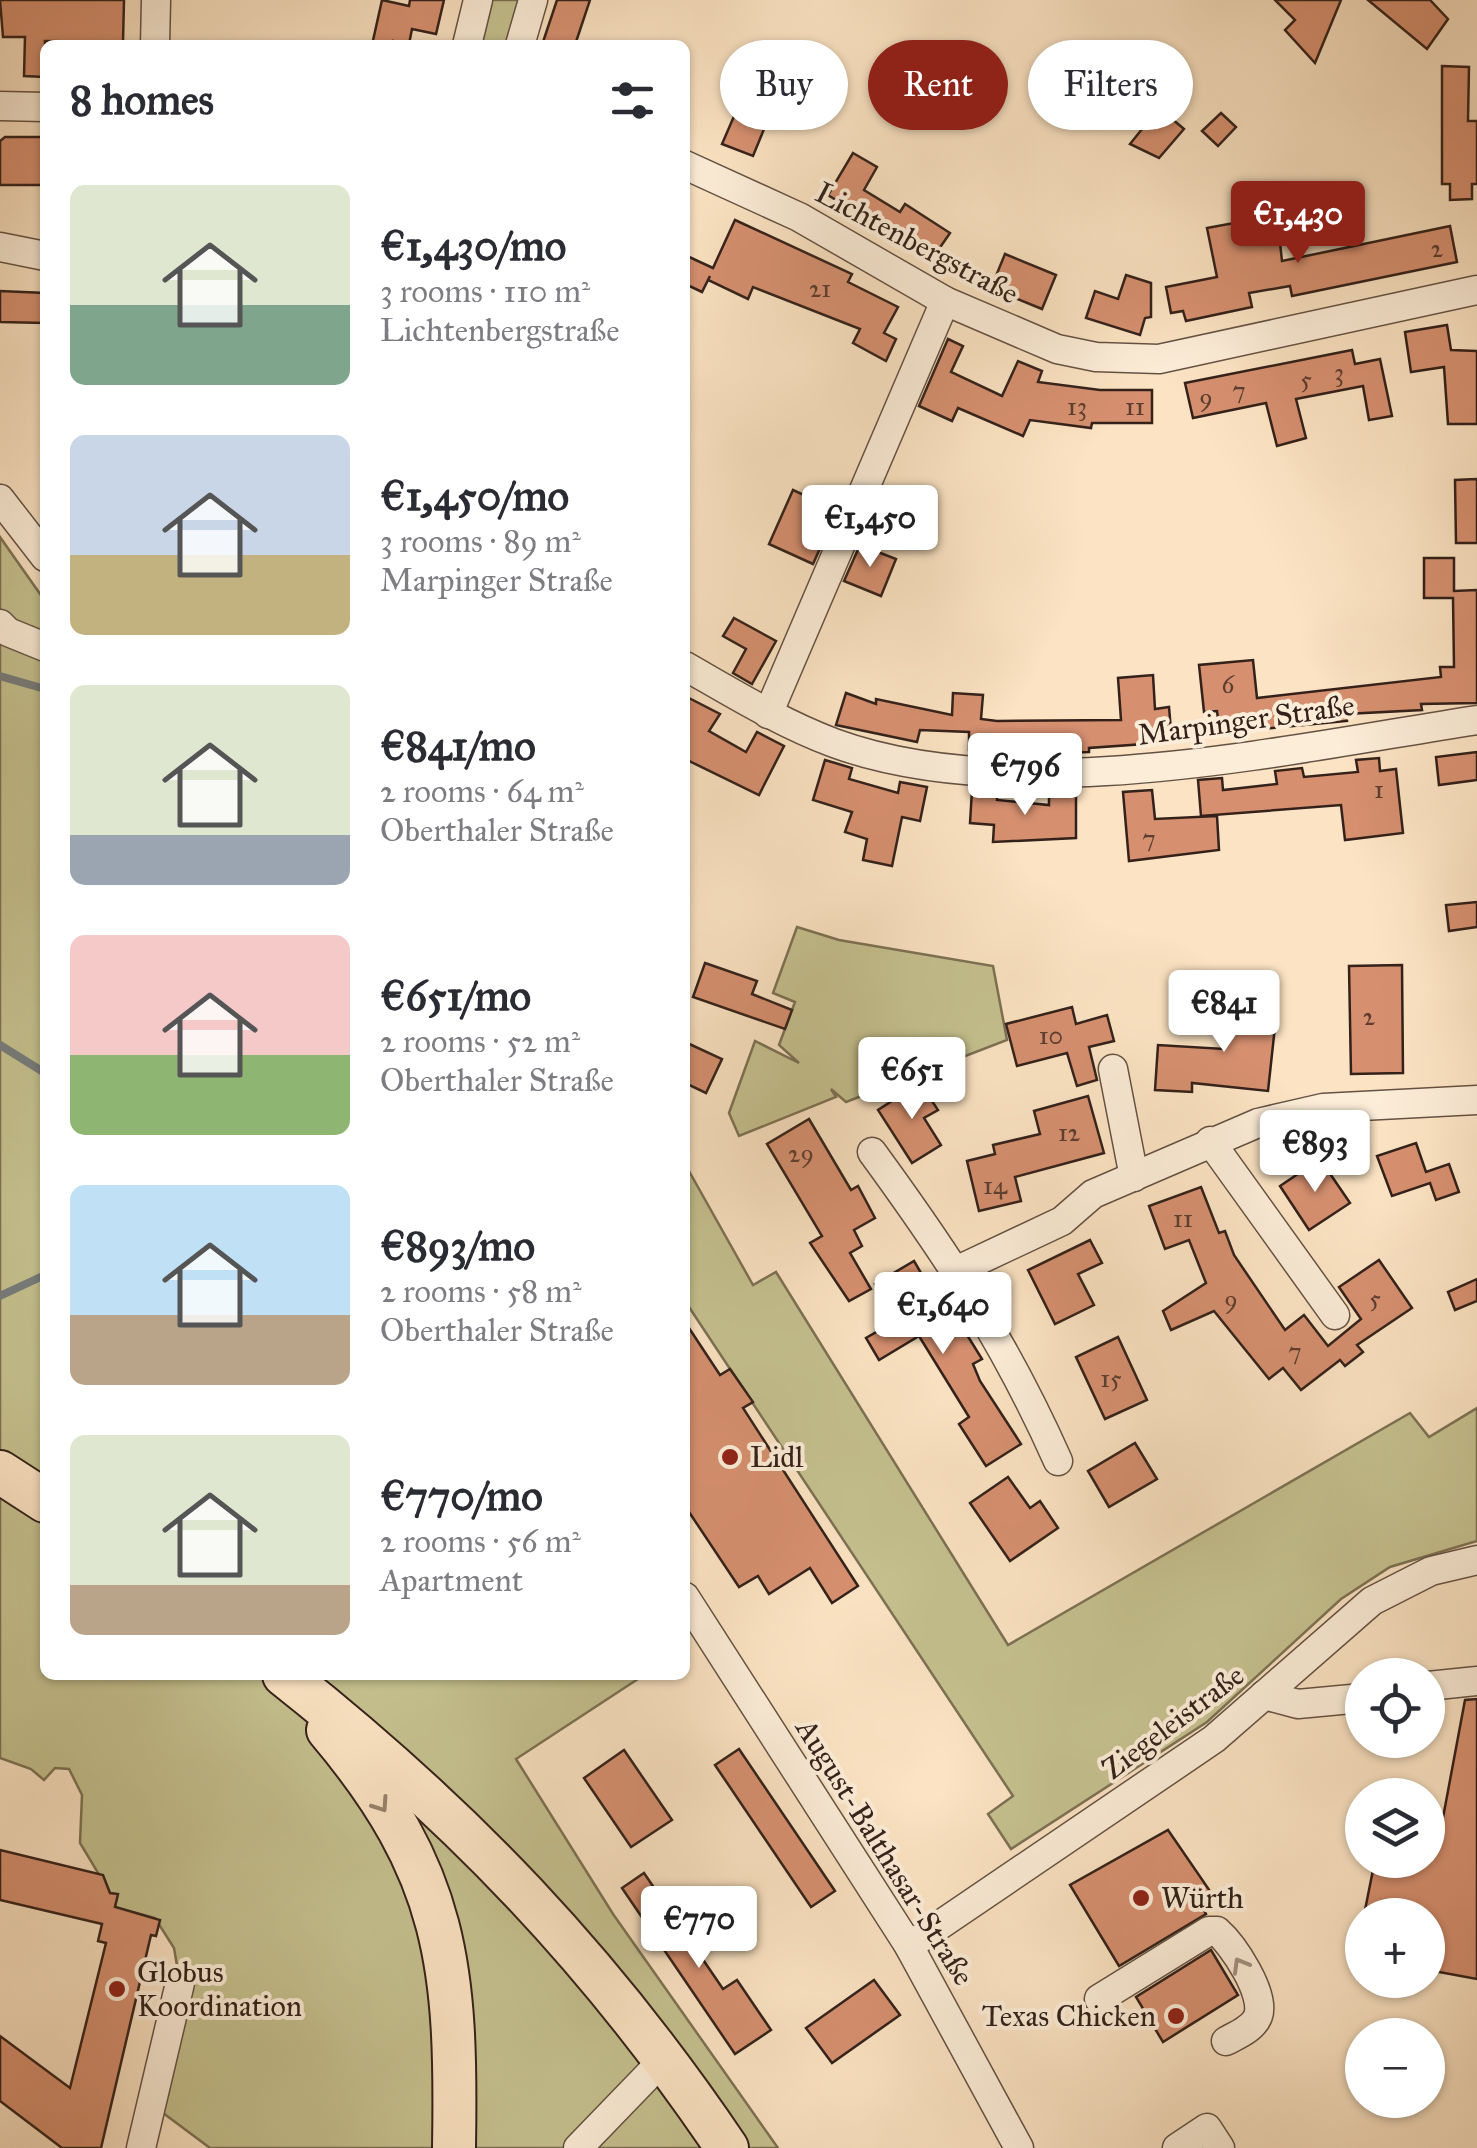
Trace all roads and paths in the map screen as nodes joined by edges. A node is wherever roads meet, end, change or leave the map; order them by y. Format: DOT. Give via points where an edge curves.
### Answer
graph roads {
  1 [pos="156,0"];
  2 [pos="478,0"];
  3 [pos="534,0"];
  4 [pos="155,40"];
  5 [pos="468,40"];
  6 [pos="522,40"];
  7 [pos="0,106"];
  8 [pos="40,107"];
  9 [pos="690,168"];
  10 [pos="0,247"];
  11 [pos="40,255"];
  12 [pos="1477,290"];
  13 [pos="945,301"];
  14 [pos="0,499"];
  15 [pos="40,551"];
  16 [pos="0,624"];
  17 [pos="40,645"];
  18 [pos="690,669"];
  19 [pos="768,714"];
  20 [pos="1477,720"];
  21 [pos="1113,1069"];
  22 [pos="1477,1100"];
  23 [pos="1210,1141"];
  24 [pos="872,1152"];
  25 [pos="1134,1177"];
  26 [pos="958,1270"];
  27 [pos="1335,1314"];
  28 [pos="1058,1461"];
  29 [pos="0,1472"];
  30 [pos="40,1499"];
  31 [pos="1477,1560"];
  32 [pos="690,1606"];
  33 [pos="284,1680"];
  34 [pos="287,1680"];
  35 [pos="1477,1681"];
  36 [pos="1445,1684"];
  37 [pos="1264,1695"];
  38 [pos="1345,1700"];
  39 [pos="909,1946"];
  40 [pos="180,1983"];
  41 [pos="1099,1998"];
  42 [pos="1226,2041"];
  43 [pos="665,2058"];
  44 [pos="1213,2138"];
  45 [pos="140,2148"];
  46 [pos="454,2148"];
  47 [pos="578,2148"];
  48 [pos="727,2148"];
  49 [pos="1020,2148"];
  50 [pos="1177,2148"];
  1 -- 4 [label="street"];
  2 -- 5 [label="street"];
  3 -- 6 [label="street"];
  7 -- 8 [label="street"];
  9 -- 13 [label="street, Lichtenbergstraße" via="800,218"];
  10 -- 11 [label="street"];
  12 -- 13 [label="street, Lichtenbergstraße" via="1158,359 1057,349"];
  13 -- 19 [label="street"];
  14 -- 15 [label="street"];
  16 -- 17 [label="street"];
  18 -- 19 [label="street, Marpinger Straße"];
  19 -- 20 [label="street, Marpinger Straße" via="837,744 900,759 1045,772 1154,768"];
  21 -- 25 [label="street"];
  22 -- 23 [label="street" via="1323,1108"];
  23 -- 25 [label="street"];
  23 -- 27 [label="street"];
  24 -- 26 [label="street"];
  25 -- 26 [label="street" via="1093,1194 1030,1238"];
  26 -- 28 [label="street" via="1021,1378"];
  29 -- 30 [label="highway"];
  31 -- 37 [label="street, Ziegeleistraße" via="1431,1571 1372,1601"];
  32 -- 39 [label="street, August-Balthasar-Straße"];
  33 -- 46 [label="highway, one-way" via="390,1817 437,1912 454,2013"];
  34 -- 43 [label="highway" via="366,1740 528,1893"];
  35 -- 36 [label="street"];
  37 -- 38 [label="street" via="1298,1704"];
  37 -- 39 [label="street, Ziegeleistraße" via="1214,1739"];
  39 -- 49 [label="street, August-Balthasar-Straße"];
  40 -- 45 [label="street"];
  42 -- 41 [label="street, one-way" via="1259,2014 1257,1994 1217,1931"];
  43 -- 47 [label="street"];
  43 -- 48 [label="highway"];
  44 -- 50 [label="street"];
}
